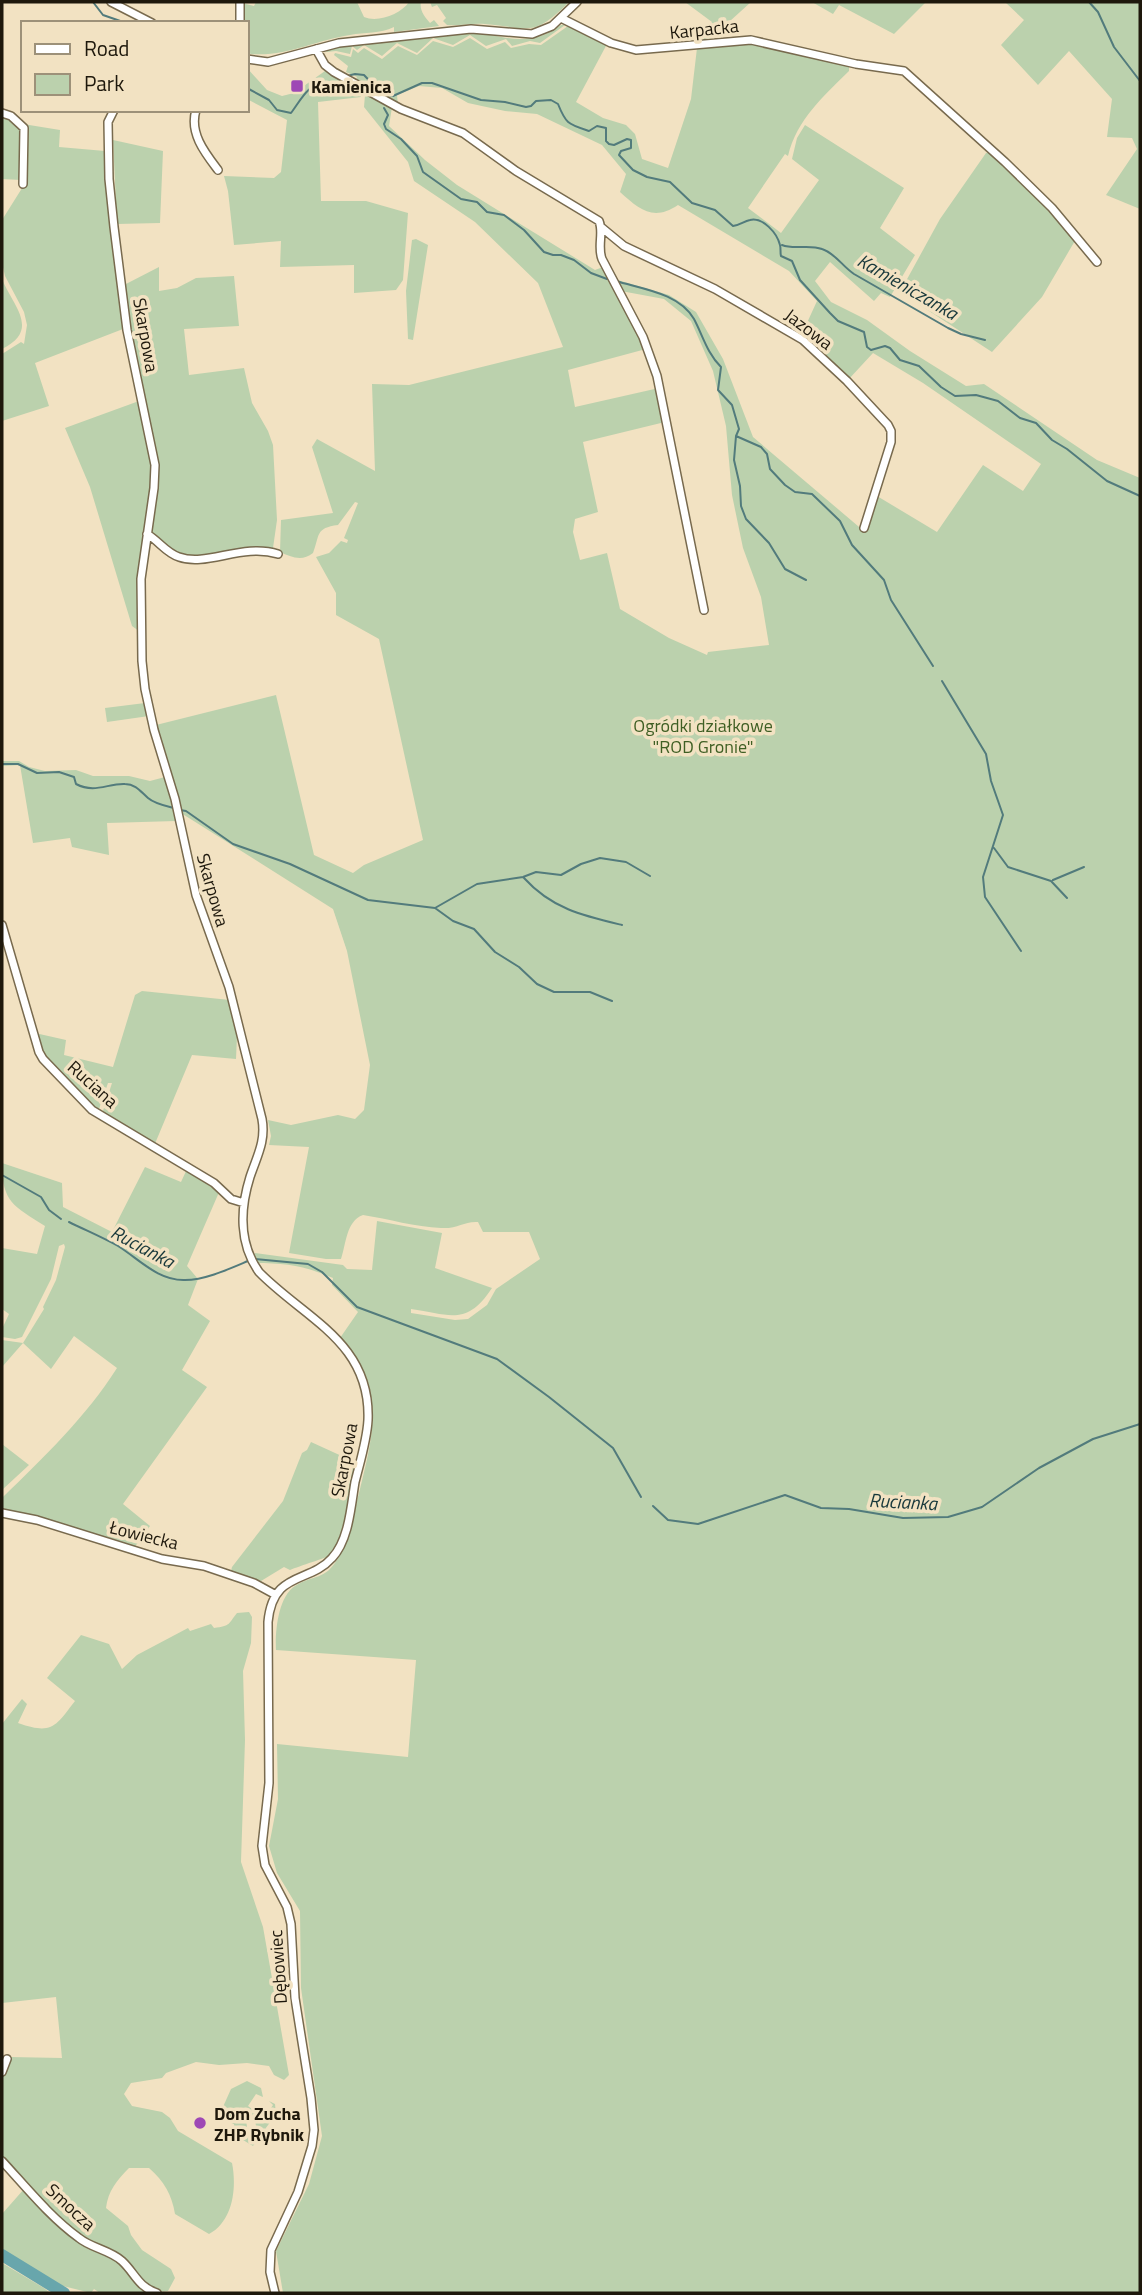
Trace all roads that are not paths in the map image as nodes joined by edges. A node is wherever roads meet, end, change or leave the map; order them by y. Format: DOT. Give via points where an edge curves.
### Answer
graph roads {
  1 [pos="111,2"];
  2 [pos="240,2"];
  3 [pos="577,2"];
  4 [pos="561,18"];
  5 [pos="148,21"];
  6 [pos="240,21"];
  7 [pos="316,49"];
  8 [pos="248,59"];
  9 [pos="113,112"];
  10 [pos="196,112"];
  11 [pos="2,113"];
  12 [pos="218,170"];
  13 [pos="23,184"];
  14 [pos="601,227"];
  15 [pos="1097,262"];
  16 [pos="864,528"];
  17 [pos="147,534"];
  18 [pos="278,554"];
  19 [pos="704,610"];
  20 [pos="2,925"];
  21 [pos="244,1203"];
  22 [pos="2,1513"];
  23 [pos="276,1595"];
  24 [pos="7,2059"];
  25 [pos="2,2072"];
  26 [pos="2,2161"];
  27 [pos="157,2293"];
  28 [pos="275,2293"];
  1 -- 5 [label="street"];
  2 -- 6 [label="street"];
  3 -- 4 [label="street"];
  4 -- 7 [label="street" via="532,34 471,29"];
  4 -- 15 [label="street, Karpacka" via="636,50 751,40 904,71 1052,208"];
  7 -- 8 [label="street" via="268,62"];
  7 -- 14 [label="street, Jazowa" via="325,65 340,76 401,109 463,133 599,221"];
  9 -- 17 [label="street, Skarpowa" via="108,122 114,227 126,320 155,465"];
  10 -- 12 [label="street" via="195,133"];
  11 -- 13 [label="street" via="24,128"];
  14 -- 16 [label="street, Jazowa" via="624,246 715,289 803,340 888,425 891,442"];
  14 -- 19 [label="street" via="602,259 643,337 657,376"];
  17 -- 18 [label="street" via="183,558 260,549"];
  17 -- 21 [label="street, Skarpowa" via="141,579 147,700 196,895 229,987 264,1130"];
  20 -- 21 [label="street, Ruciana" via="43,1059 92,1110"];
  21 -- 23 [label="street, Skarpowa" via="245,1240 254,1264 346,1347 363,1382 368,1409 338,1550 327,1563 294,1579"];
  22 -- 23 [label="street, Łowiecka" via="162,1559 214,1569"];
  23 -- 28 [label="street, Dębowiec" via="268,1622 270,1783 262,1846 265,1865 291,1924 295,1998 314,2130 298,2192 271,2250"];
  24 -- 25 [label="street"];
  26 -- 27 [label="street, Smocza" via="60,2223 96,2249 120,2259 138,2282"];
}
